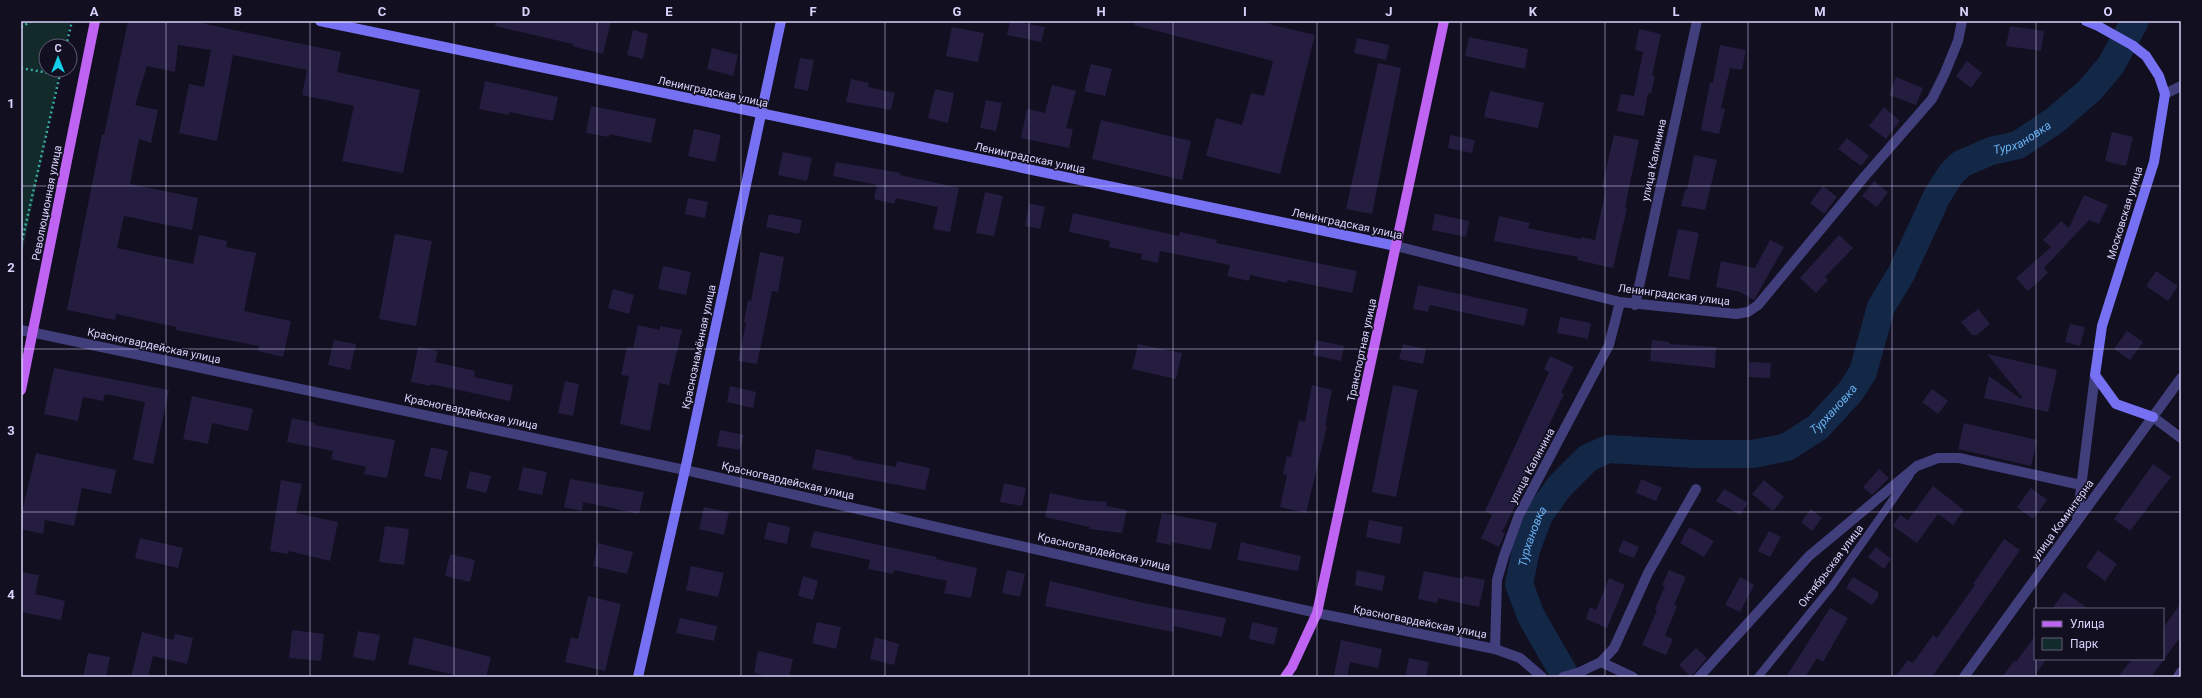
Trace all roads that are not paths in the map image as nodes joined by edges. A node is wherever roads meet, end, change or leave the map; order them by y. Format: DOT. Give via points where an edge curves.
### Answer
graph roads {
  1 [pos="95,21"];
  2 [pos="320,21"];
  3 [pos="781,21"];
  4 [pos="1444,21"];
  5 [pos="1697,21"];
  6 [pos="1962,21"];
  7 [pos="2086,21"];
  8 [pos="2181,86"];
  9 [pos="2164,94"];
  10 [pos="762,114"];
  11 [pos="1396,246"];
  12 [pos="1620,302"];
  13 [pos="1635,305"];
  14 [pos="21,330"];
  15 [pos="33,332"];
  16 [pos="2094,375"];
  17 [pos="2181,378"];
  18 [pos="21,390"];
  19 [pos="2152,417"];
  20 [pos="2181,438"];
  21 [pos="1916,466"];
  22 [pos="685,470"];
  23 [pos="2081,485"];
  24 [pos="1696,489"];
  25 [pos="2077,521"];
  26 [pos="1317,613"];
  27 [pos="1495,649"];
  28 [pos="1601,662"];
  29 [pos="2181,672"];
  30 [pos="638,677"];
  31 [pos="1285,677"];
  32 [pos="1542,677"];
  33 [pos="1563,677"];
  34 [pos="1633,677"];
  35 [pos="1700,677"];
  36 [pos="1758,677"];
  37 [pos="1964,677"];
  38 [pos="2178,677"];
  1 -- 15 [label="main road, Революционная улица"];
  2 -- 10 [label="street, Ленинградская улица"];
  3 -- 10 [label="street, Краснознамённая улица"];
  4 -- 11 [label="main road, Транспортная улица"];
  5 -- 13 [label="street, улица Калинина"];
  6 -- 13 [label="street, Ленинградская улица" via="1958,41 1932,100 1758,305 1748,312 1736,314"];
  7 -- 9 [label="street, Московская улица" via="2132,45 2146,56 2159,76"];
  8 -- 9 [label="street"];
  9 -- 16 [label="street, Московская улица" via="2154,162 2102,326"];
  10 -- 11 [label="street, Ленинградская улица"];
  10 -- 22 [label="street, Краснознамённая улица"];
  11 -- 12 [label="street, Ленинградская улица"];
  11 -- 26 [label="main road, Транспортная улица"];
  12 -- 13 [label="street, Ленинградская улица"];
  12 -- 27 [label="street, улица Калинина" via="1609,345 1519,514 1497,580"];
  14 -- 15 [label="street, Красногвардейская улица"];
  15 -- 18 [label="main road, Революционная улица"];
  15 -- 22 [label="street, Красногвардейская улица"];
  16 -- 19 [label="street" via="2116,404"];
  16 -- 23 [label="street"];
  17 -- 19 [label="street, улица Коминтерна"];
  19 -- 20 [label="street"];
  19 -- 25 [label="street, улица Коминтерна"];
  21 -- 23 [label="street" via="1938,458 1959,458"];
  21 -- 35 [label="street" via="1809,556"];
  21 -- 36 [label="lane, Октябрьская улица" via="1832,586"];
  22 -- 26 [label="street, Красногвардейская улица"];
  22 -- 30 [label="street, Краснознамённая улица"];
  23 -- 25 [label="street"];
  24 -- 28 [label="street" via="1648,573 1614,648"];
  25 -- 37 [label="street, улица Коминтерна"];
  26 -- 27 [label="street, Красногвардейская улица"];
  26 -- 31 [label="main road, Транспортная улица" via="1292,668"];
  27 -- 32 [label="street, Красногвардейская улица" via="1520,658"];
  28 -- 33 [label="street"];
  28 -- 34 [label="street"];
  29 -- 38 [label="street"];
}
